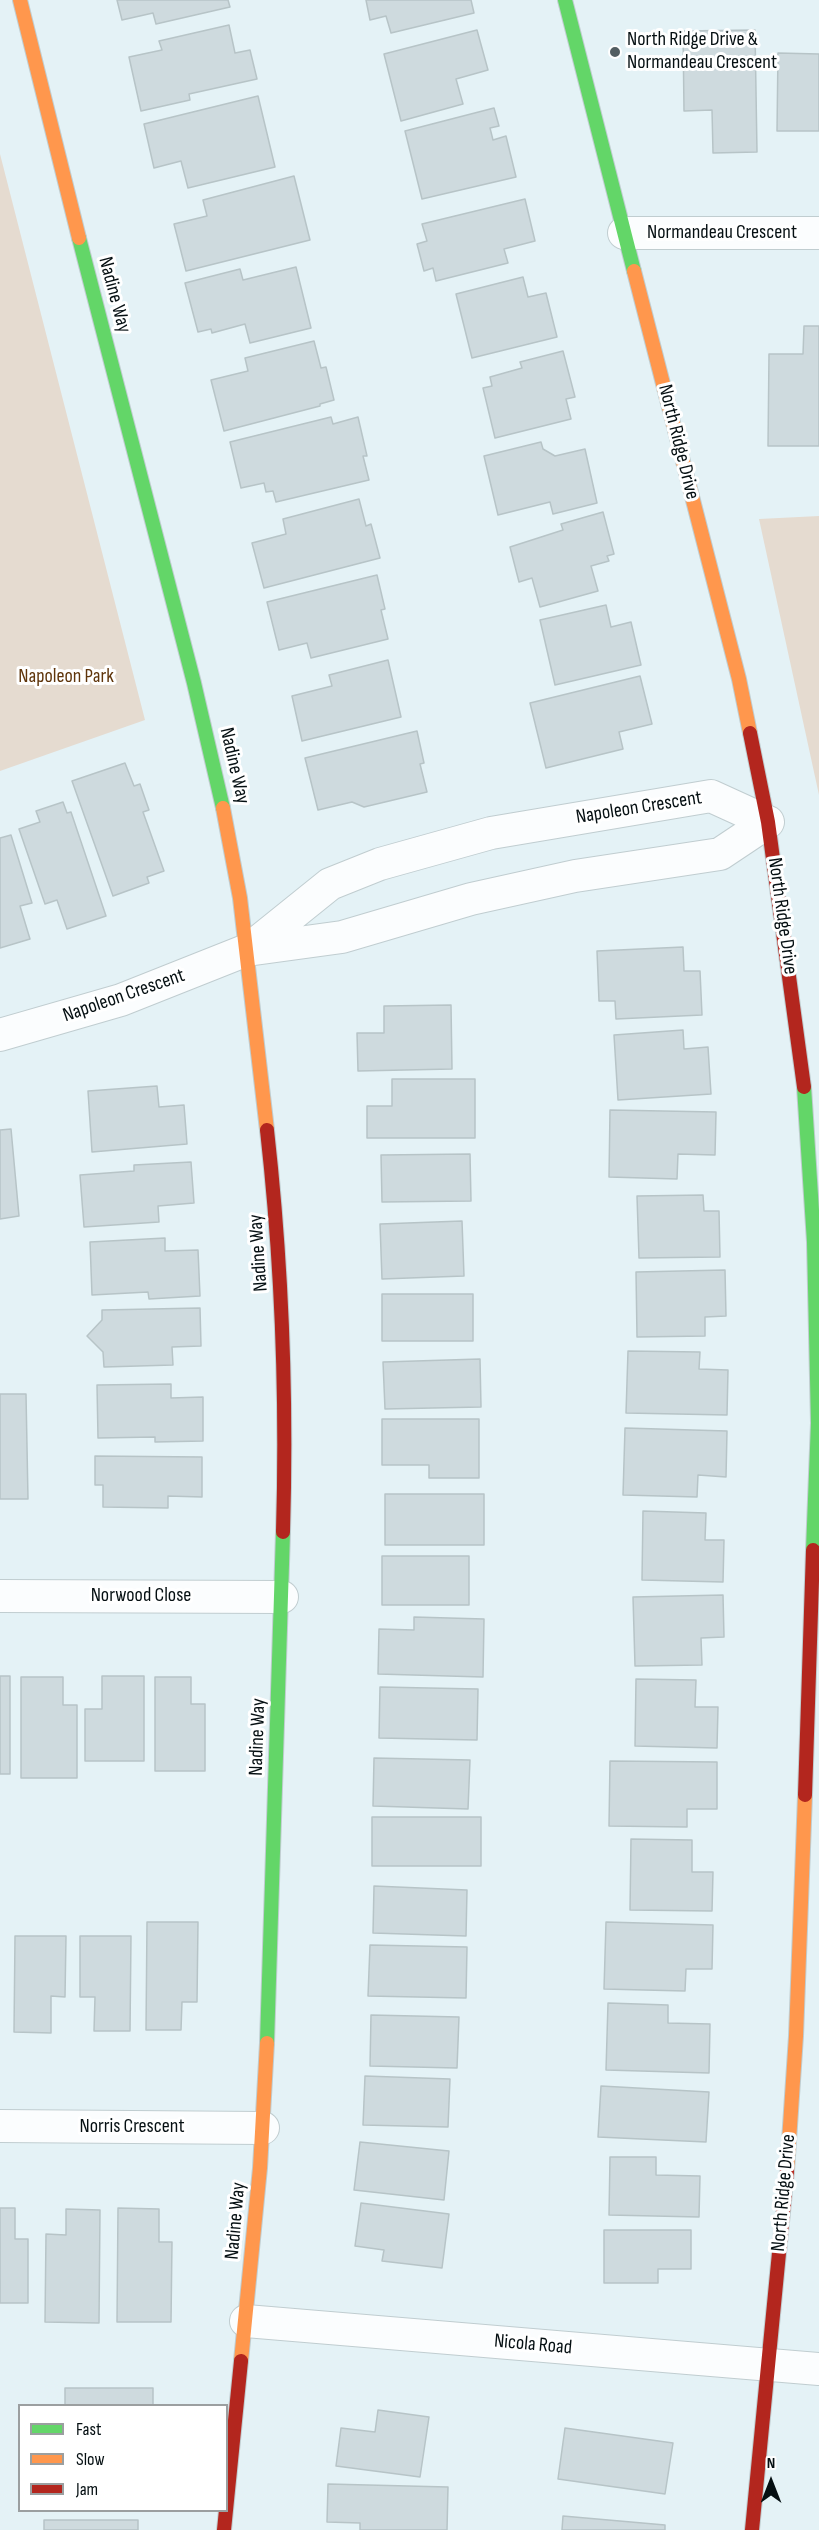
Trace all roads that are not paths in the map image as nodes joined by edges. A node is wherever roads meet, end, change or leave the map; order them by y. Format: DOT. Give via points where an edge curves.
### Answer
graph roads {
  1 [pos="20,0"];
  2 [pos="565,0"];
  3 [pos="624,233"];
  4 [pos="819,233"];
  5 [pos="768,822"];
  6 [pos="247,951"];
  7 [pos="0,1035"];
  8 [pos="818,1324"];
  9 [pos="0,1596"];
  10 [pos="282,1597"];
  11 [pos="811,1856"];
  12 [pos="0,2127"];
  13 [pos="263,2128"];
  14 [pos="246,2321"];
  15 [pos="768,2365"];
  16 [pos="819,2369"];
  17 [pos="228,2492"];
  18 [pos="226,2512"];
  19 [pos="224,2530"];
  20 [pos="752,2530"];
  1 -- 6 [label="street, Nadine Way" via="197,694 226,822"];
  2 -- 3 [label="street, North Ridge Drive"];
  3 -- 4 [label="street, Normandeau Crescent"];
  3 -- 5 [label="street, North Ridge Drive" via="739,679"];
  5 -- 6 [label="street, Napoleon Crescent" via="720,854 575,876 471,899 342,937"];
  5 -- 6 [label="street, Napoleon Crescent" via="711,796 491,833 380,864 330,885"];
  5 -- 8 [label="street, North Ridge Drive" via="802,1063"];
  6 -- 7 [label="street, Napoleon Crescent" via="121,999"];
  6 -- 10 [label="street, Nadine Way" via="280,1266 285,1382"];
  8 -- 11 [label="street, North Ridge Drive"];
  9 -- 10 [label="street, Norwood Close"];
  10 -- 13 [label="street, Nadine Way"];
  11 -- 15 [label="street, North Ridge Drive"];
  12 -- 13 [label="street, Norris Crescent"];
  13 -- 14 [label="street, Nadine Way"];
  14 -- 15 [label="street, Nicola Road"];
  14 -- 17 [label="street, Nadine Way"];
  15 -- 16 [label="street, Nicola Road"];
  15 -- 20 [label="street, North Ridge Drive"];
  18 -- 19 [label="street, Nadine Way"];
}
